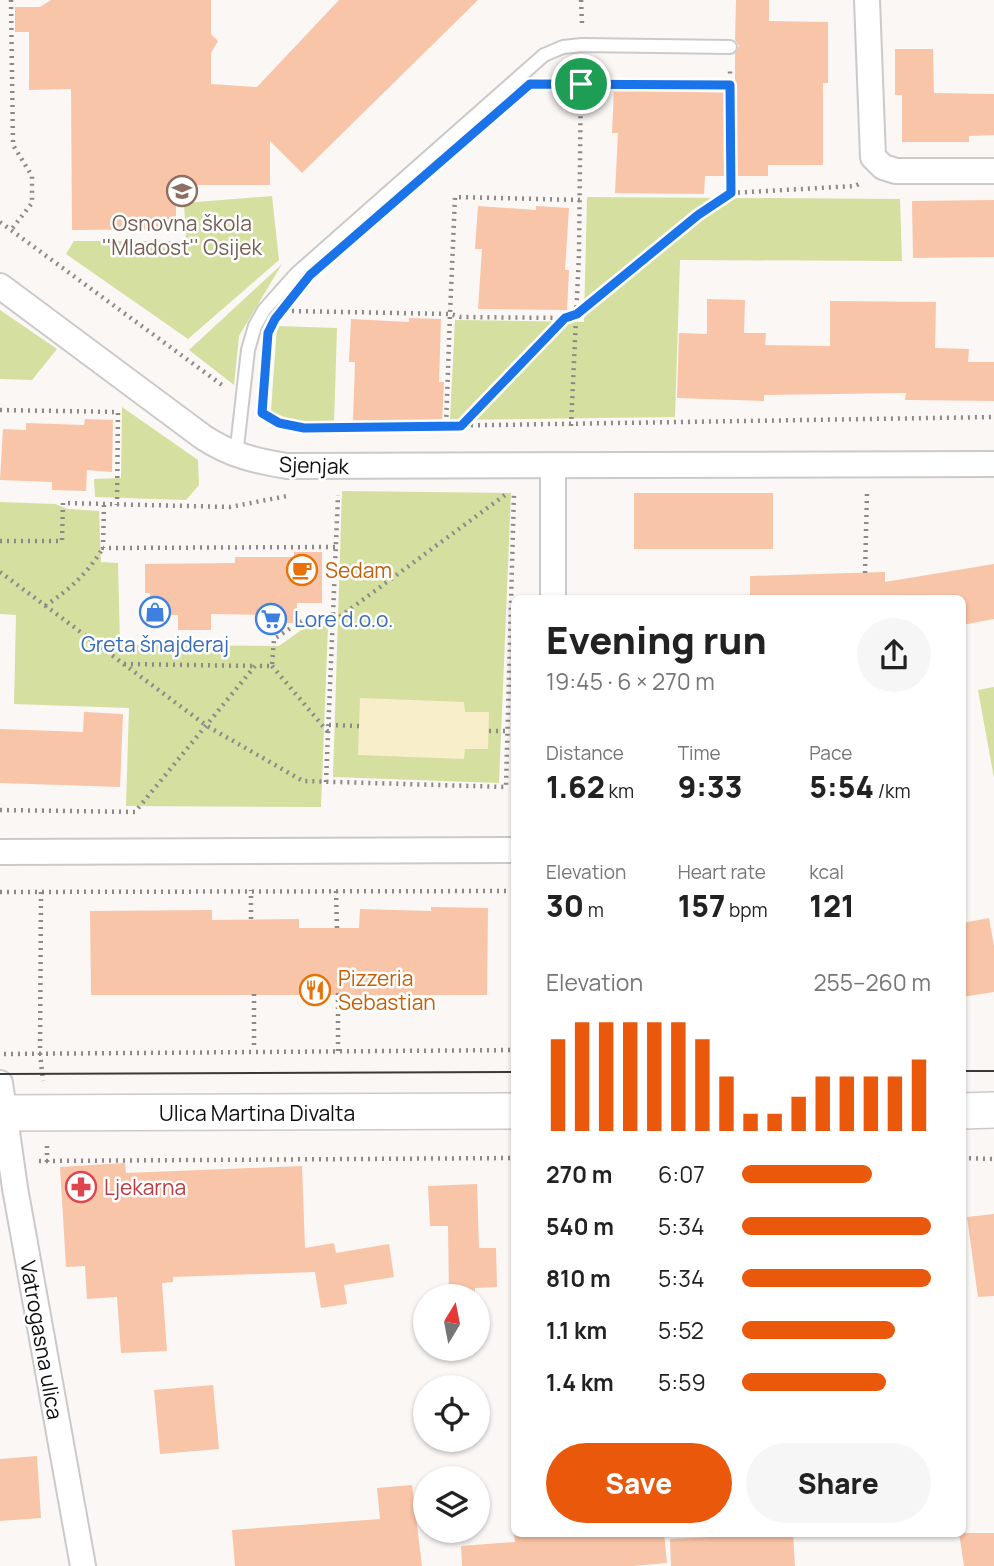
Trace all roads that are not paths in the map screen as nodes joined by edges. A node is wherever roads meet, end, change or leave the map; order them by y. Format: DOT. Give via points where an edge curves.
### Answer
graph roads {
  1 [pos="867,0"];
  2 [pos="730,47"];
  3 [pos="994,172"];
  4 [pos="0,286"];
  5 [pos="236,456"];
  6 [pos="994,464"];
  7 [pos="553,468"];
  8 [pos="553,595"];
  9 [pos="511,850"];
  10 [pos="0,852"];
  11 [pos="1,1103"];
  12 [pos="994,1110"];
  13 [pos="511,1111"];
  14 [pos="966,1111"];
  15 [pos="83,1566"];
  1 -- 3 [label="street" via="873,157 883,167 910,172"];
  2 -- 5 [label="lane" via="582,45 544,55 296,274 264,310 248,350"];
  4 -- 5 [label="street, Sjenjak" via="203,437"];
  5 -- 7 [label="street, Sjenjak" via="287,466"];
  6 -- 7 [label="street, Sjenjak"];
  7 -- 8 [label="street"];
  9 -- 10 [label="street"];
  11 -- 13 [label="street, Ulica Martina Divalta" via="46,1113"];
  11 -- 15 [label="street, Vatrogasna ulica"];
  12 -- 14 [label="street"];
}
